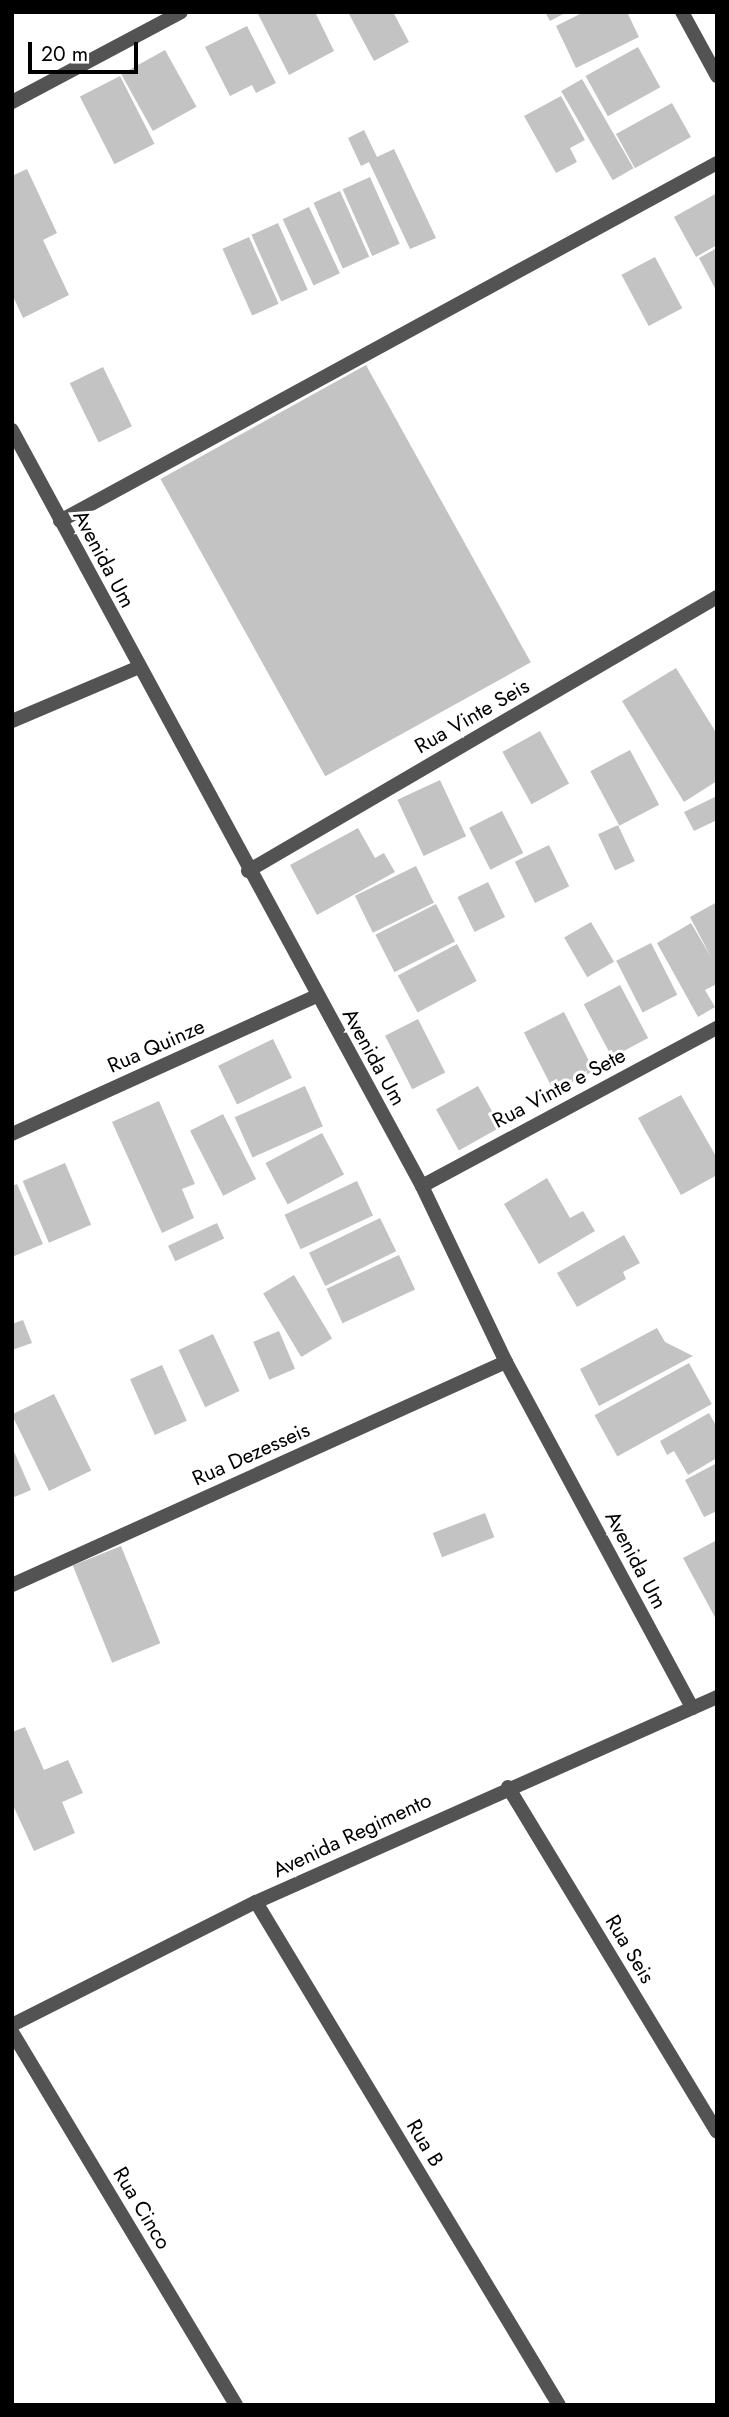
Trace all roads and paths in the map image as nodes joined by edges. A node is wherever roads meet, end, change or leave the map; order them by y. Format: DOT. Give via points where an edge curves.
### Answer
graph roads {
  1 [pos="181,12"];
  2 [pos="682,12"];
  3 [pos="717,76"];
  4 [pos="12,102"];
  5 [pos="717,163"];
  6 [pos="12,430"];
  7 [pos="60,522"];
  8 [pos="717,597"];
  9 [pos="137,667"];
  10 [pos="12,721"];
  11 [pos="248,871"];
  12 [pos="316,996"];
  13 [pos="717,1028"];
  14 [pos="12,1134"];
  15 [pos="422,1186"];
  16 [pos="506,1362"];
  17 [pos="12,1585"];
  18 [pos="717,1697"];
  19 [pos="691,1708"];
  20 [pos="508,1787"];
  21 [pos="256,1902"];
  22 [pos="12,2025"];
  23 [pos="12,2032"];
  24 [pos="717,2132"];
  25 [pos="236,2405"];
  26 [pos="559,2405"];
  1 -- 4 [label="street"];
  2 -- 3 [label="street"];
  5 -- 7 [label="street"];
  6 -- 7 [label="street, Avenida Um"];
  7 -- 9 [label="street, Avenida Um"];
  8 -- 11 [label="street, Rua Vinte Seis"];
  9 -- 10 [label="street"];
  9 -- 11 [label="street, Avenida Um"];
  11 -- 12 [label="street, Avenida Um"];
  12 -- 14 [label="street, Rua Quinze"];
  12 -- 15 [label="street, Avenida Um"];
  13 -- 15 [label="street, Rua Vinte e Sete"];
  15 -- 16 [label="street, Avenida Um"];
  16 -- 17 [label="street, Rua Dezesseis"];
  16 -- 19 [label="street, Avenida Um"];
  18 -- 19 [label="street, Avenida Regimento"];
  19 -- 20 [label="street, Avenida Regimento"];
  20 -- 21 [label="street, Avenida Regimento"];
  20 -- 24 [label="street, Rua Seis"];
  21 -- 22 [label="street, Avenida Regimento"];
  21 -- 26 [label="street, Rua B"];
  23 -- 25 [label="street, Rua Cinco"];
}
